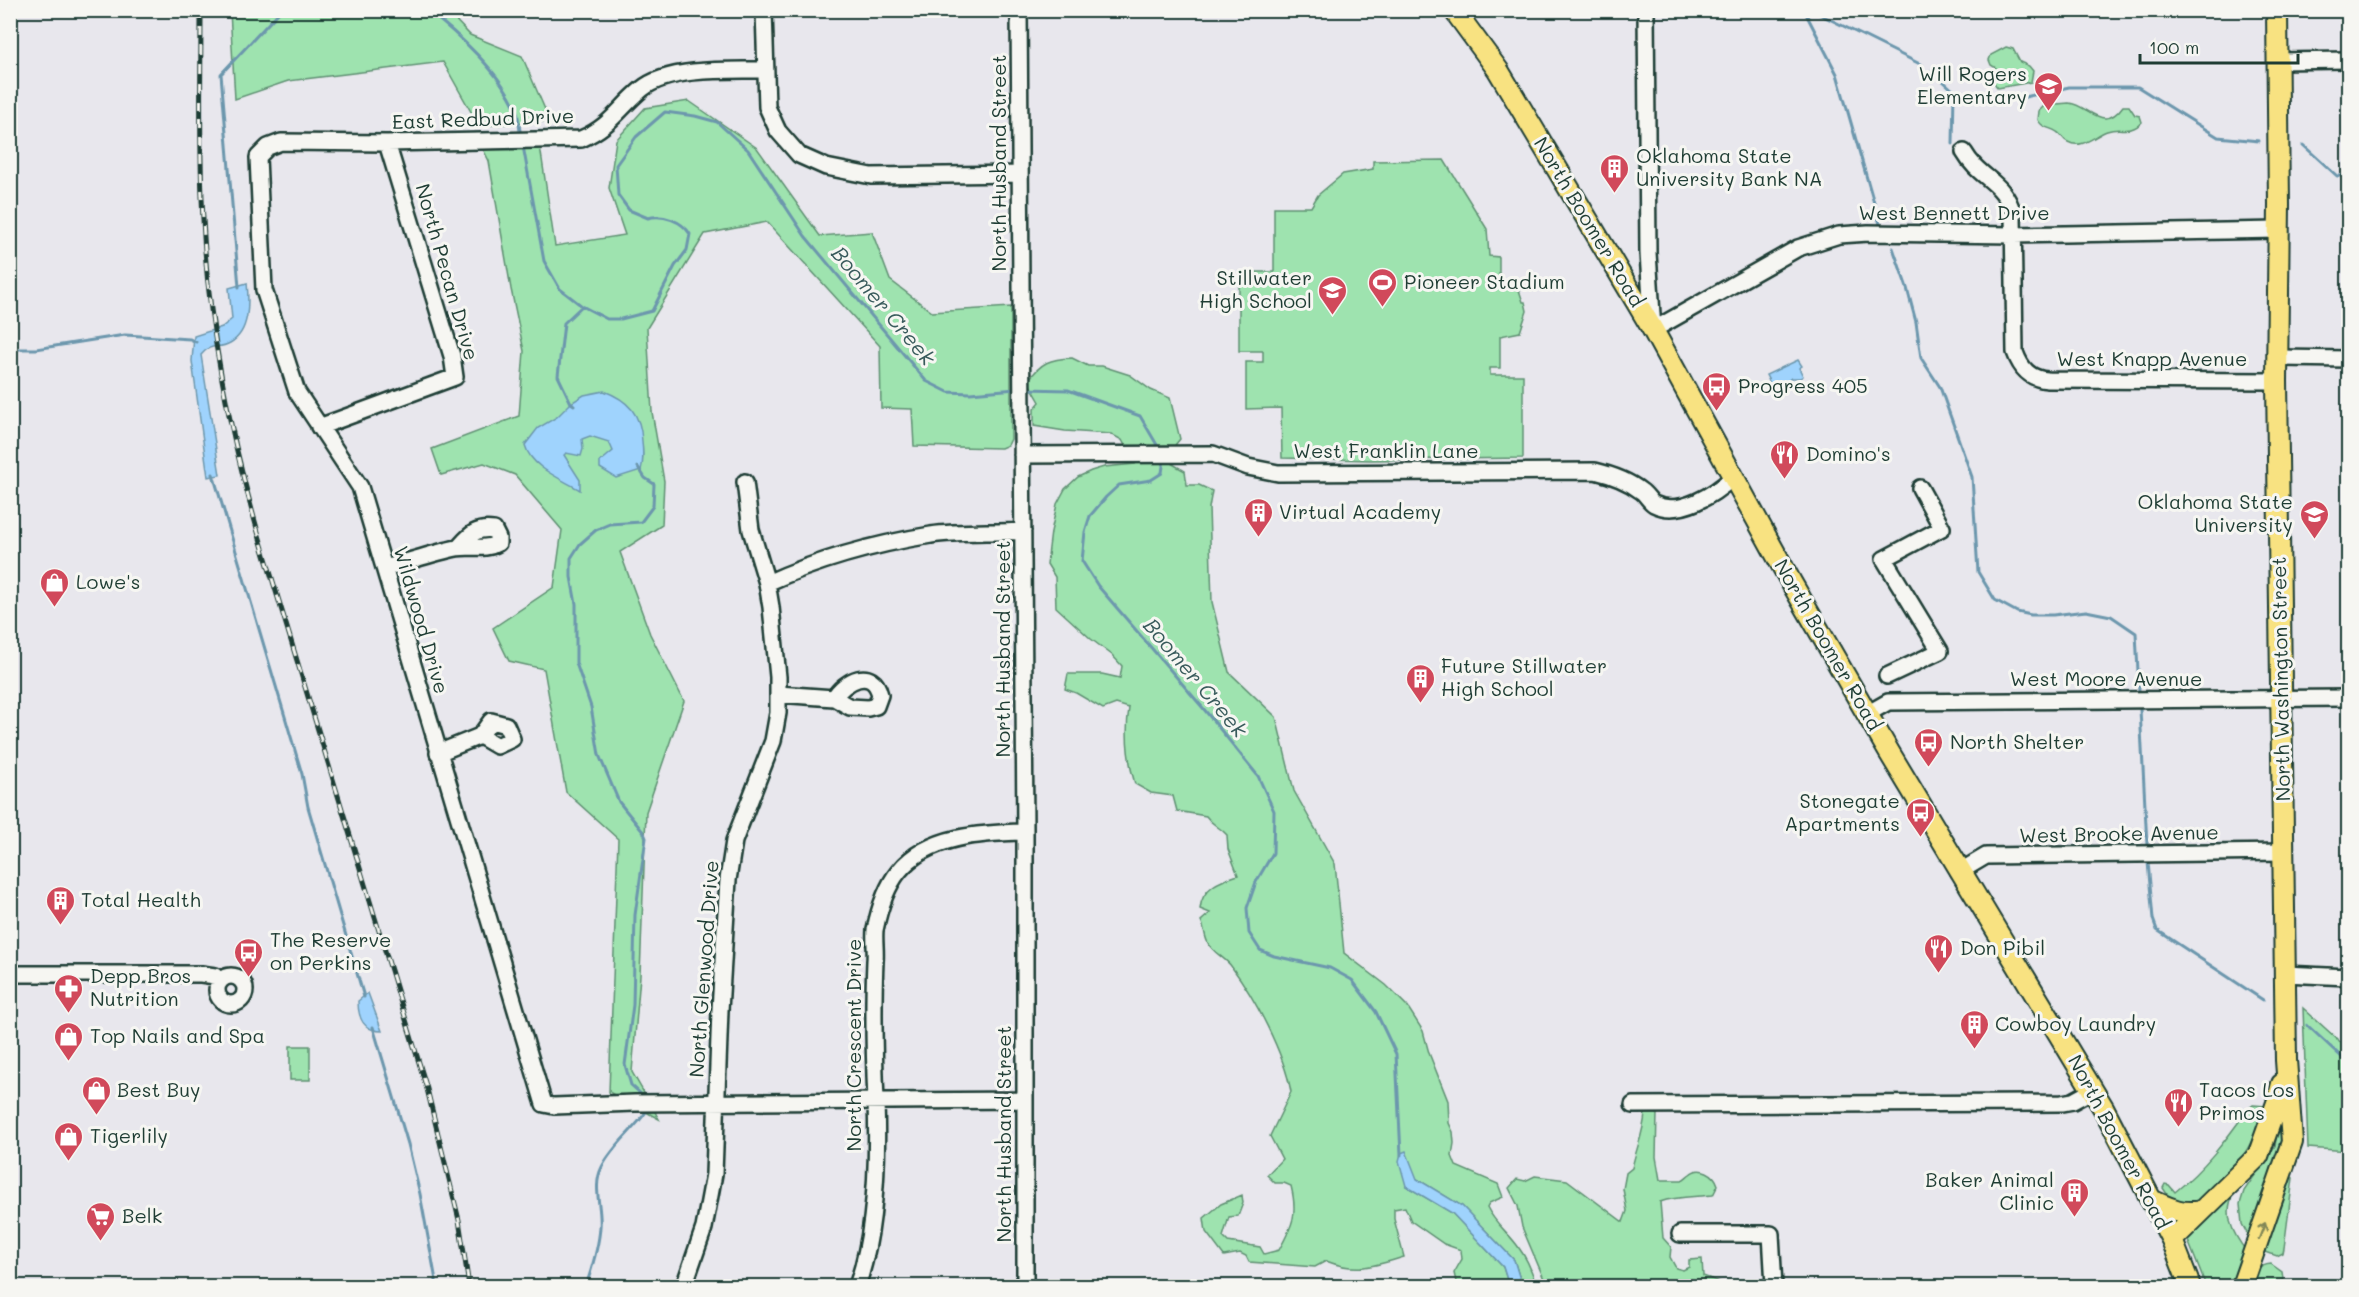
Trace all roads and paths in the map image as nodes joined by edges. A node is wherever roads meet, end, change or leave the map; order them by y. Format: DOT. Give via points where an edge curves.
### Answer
graph roads {
  1 [pos="764,10"];
  2 [pos="1019,10"];
  3 [pos="1454,10"];
  4 [pos="1646,10"];
  5 [pos="2277,10"];
  6 [pos="2349,60"];
  7 [pos="2278,61"];
  8 [pos="764,70"];
  9 [pos="387,143"];
  10 [pos="1964,152"];
  11 [pos="258,157"];
  12 [pos="1020,174"];
  13 [pos="2278,230"];
  14 [pos="2013,235"];
  15 [pos="1653,330"];
  16 [pos="2277,358"];
  17 [pos="2349,359"];
  18 [pos="2277,381"];
  19 [pos="319,427"];
  20 [pos="1022,455"];
  21 [pos="1733,477"];
  22 [pos="745,482"];
  23 [pos="1920,488"];
  24 [pos="1023,531"];
  25 [pos="459,547"];
  26 [pos="384,568"];
  27 [pos="767,583"];
  28 [pos="1887,676"];
  29 [pos="778,694"];
  30 [pos="834,698"];
  31 [pos="2349,698"];
  32 [pos="2282,699"];
  33 [pos="1867,714"];
  34 [pos="480,736"];
  35 [pos="438,753"];
  36 [pos="1025,832"];
  37 [pos="2284,852"];
  38 [pos="1959,872"];
  39 [pos="2285,974"];
  40 [pos="10,975"];
  41 [pos="2349,977"];
  42 [pos="219,982"];
  43 [pos="2286,1060"];
  44 [pos="2093,1090"];
  45 [pos="1025,1100"];
  46 [pos="876,1102"];
  47 [pos="716,1103"];
  48 [pos="1633,1105"];
  49 [pos="2151,1200"];
  50 [pos="2201,1211"];
  51 [pos="1680,1234"];
  52 [pos="2172,1240"];
  53 [pos="684,1287"];
  54 [pos="857,1287"];
  55 [pos="1025,1287"];
  56 [pos="1773,1287"];
  57 [pos="2190,1287"];
  58 [pos="2242,1287"];
  1 -- 8 [label="street"];
  2 -- 12 [label="street, North Husband Street"];
  3 -- 15 [label="main road, North Boomer Road" via="1498,70"];
  4 -- 15 [label="street" via="1648,253"];
  5 -- 7 [label="main road, North Washington Street"];
  6 -- 7 [label="street"];
  7 -- 13 [label="main road, North Washington Street"];
  8 -- 9 [label="street, East Redbud Drive" via="711,70 661,78 642,88 599,132 581,139"];
  8 -- 12 [label="street" via="767,107 778,131 800,154 826,167 871,176"];
  9 -- 11 [label="street, East Redbud Drive" via="281,142"];
  9 -- 19 [label="street, North Pecan Drive" via="455,377"];
  10 -- 14 [label="street" via="1976,170 2005,193 2013,214"];
  11 -- 19 [label="street, Wildwood Drive" via="264,290 297,392"];
  12 -- 20 [label="street, North Husband Street"];
  13 -- 14 [label="street, West Bennett Drive"];
  13 -- 16 [label="main road, North Washington Street"];
  14 -- 15 [label="street, West Bennett Drive" via="1839,235 1798,248"];
  14 -- 18 [label="street, West Knapp Avenue" via="2015,352 2029,374 2049,380"];
  15 -- 21 [label="main road, North Boomer Road"];
  16 -- 17 [label="street"];
  16 -- 18 [label="main road, North Washington Street"];
  18 -- 32 [label="main road, North Washington Street"];
  19 -- 26 [label="street, Wildwood Drive" via="360,487"];
  20 -- 21 [label="street, West Franklin Lane" via="1213,454 1278,473 1595,471 1618,476 1643,492 1653,504 1668,507 1686,506 1720,489"];
  20 -- 24 [label="street, North Husband Street"];
  21 -- 33 [label="main road, North Boomer Road"];
  22 -- 27 [label="street, North Glenwood Drive" via="751,530"];
  23 -- 28 [label="street" via="1942,528 1884,560 1940,651"];
  24 -- 27 [label="street" via="932,535 873,547"];
  24 -- 36 [label="street, North Husband Street"];
  25 -- 26 [label="street"];
  26 -- 35 [label="street, Wildwood Drive"];
  27 -- 29 [label="street, North Glenwood Drive"];
  29 -- 30 [label="street"];
  29 -- 47 [label="street, North Glenwood Drive" via="773,741 734,841 728,880"];
  31 -- 32 [label="street, West Moore Avenue"];
  32 -- 33 [label="street, West Moore Avenue" via="1888,702"];
  32 -- 37 [label="main road, North Washington Street"];
  33 -- 38 [label="main road, North Boomer Road"];
  34 -- 35 [label="street"];
  35 -- 47 [label="street, Wildwood Drive" via="544,1104"];
  36 -- 45 [label="street, North Husband Street"];
  36 -- 46 [label="street, North Crescent Drive" via="977,834 936,845 900,870 887,889 875,931"];
  37 -- 38 [label="street, West Brooke Avenue" via="1986,856"];
  37 -- 39 [label="main road, North Washington Street"];
  38 -- 44 [label="main road, North Boomer Road"];
  39 -- 41 [label="street"];
  39 -- 43 [label="main road, North Washington Street"];
  40 -- 42 [label="street" via="201,974 215,976"];
  43 -- 50 [label="main road, North Washington Street" via="2278,1100 2258,1156"];
  58 -- 43 [label="main road, North Washington Street, one-way" via="2292,1142"];
  44 -- 48 [label="street" via="2062,1103"];
  44 -- 49 [label="main road, North Boomer Road"];
  45 -- 46 [label="street"];
  45 -- 55 [label="street, North Husband Street"];
  46 -- 47 [label="street"];
  46 -- 54 [label="street, North Crescent Drive" via="873,1202"];
  47 -- 53 [label="street, North Glenwood Drive" via="714,1174 704,1228"];
  49 -- 50 [label="main road" via="2187,1214"];
  49 -- 52 [label="main road, North Boomer Road"];
  50 -- 52 [label="main road, North Washington Street"];
  51 -- 56 [label="street" via="1771,1234"];
  52 -- 57 [label="main road, North Boomer Road"];
}
